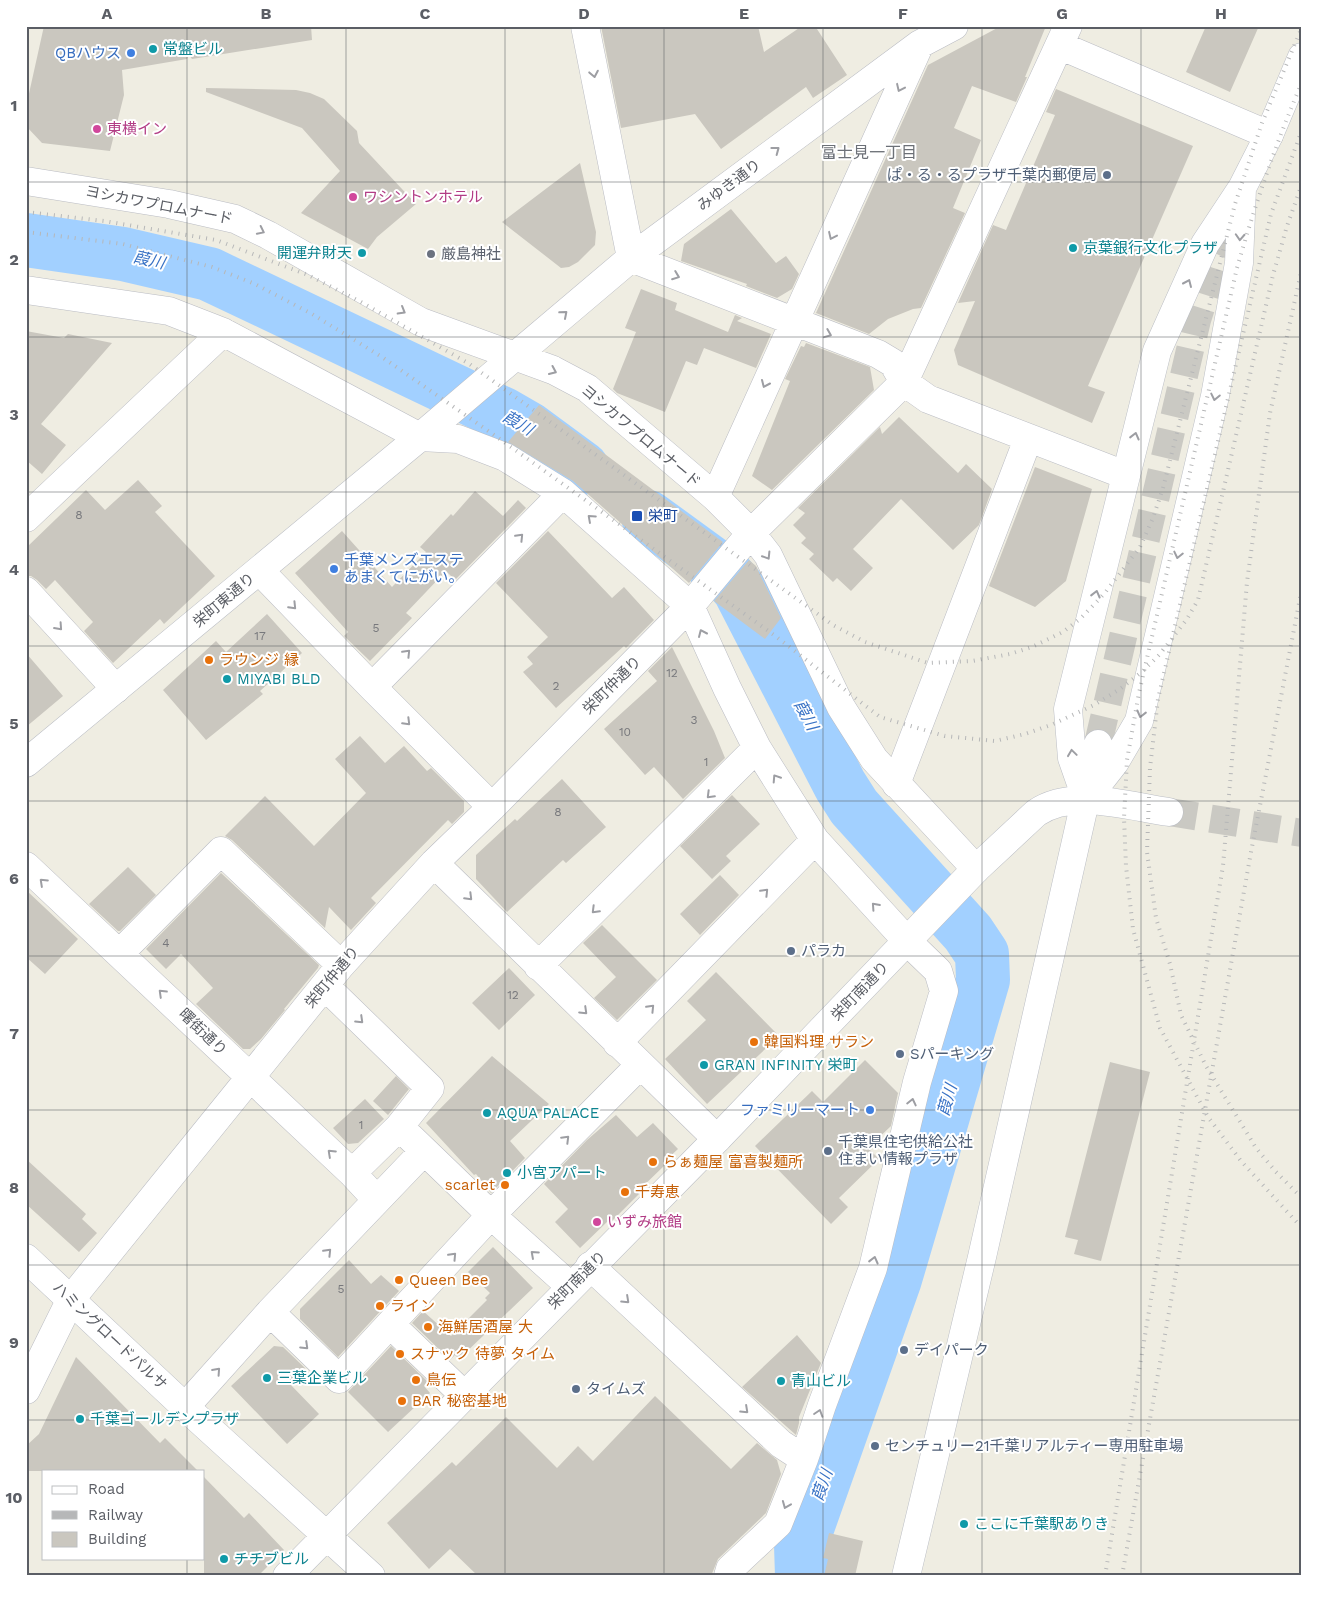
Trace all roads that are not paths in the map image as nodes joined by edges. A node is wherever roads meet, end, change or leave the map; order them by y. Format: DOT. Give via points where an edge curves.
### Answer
graph roads {
  1 [pos="585,26"];
  2 [pos="954,26"];
  3 [pos="918,35"];
  4 [pos="1065,36"];
  5 [pos="1302,57"];
  6 [pos="1268,135"];
  7 [pos="26,181"];
  8 [pos="1242,188"];
  9 [pos="631,258"];
  10 [pos="26,290"];
  11 [pos="794,320"];
  12 [pos="223,332"];
  13 [pos="514,357"];
  14 [pos="904,382"];
  15 [pos="451,411"];
  16 [pos="420,437"];
  17 [pos="1028,439"];
  18 [pos="1125,475"];
  19 [pos="563,493"];
  20 [pos="715,498"];
  21 [pos="26,518"];
  22 [pos="751,533"];
  23 [pos="260,570"];
  24 [pos="26,591"];
  25 [pos="698,597"];
  26 [pos="372,687"];
  27 [pos="116,689"];
  28 [pos="1098,744"];
  29 [pos="757,748"];
  30 [pos="26,763"];
  31 [pos="896,784"];
  32 [pos="1086,799"];
  33 [pos="492,807"];
  34 [pos="1169,812"];
  35 [pos="816,840"];
  36 [pos="434,862"];
  37 [pos="26,866"];
  38 [pos="976,870"];
  39 [pos="908,942"];
  40 [pos="120,953"];
  41 [pos="341,965"];
  42 [pos="538,966"];
  43 [pos="325,986"];
  44 [pos="617,1043"];
  45 [pos="640,1065"];
  46 [pos="250,1077"];
  47 [pos="399,1126"];
  48 [pos="717,1139"];
  49 [pos="424,1150"];
  50 [pos="352,1173"];
  51 [pos="377,1200"];
  52 [pos="491,1215"];
  53 [pos="26,1258"];
  54 [pos="590,1266"];
  55 [pos="570,1286"];
  56 [pos="71,1299"];
  57 [pos="270,1312"];
  58 [pos="390,1324"];
  59 [pos="26,1390"];
  60 [pos="464,1395"];
  61 [pos="185,1407"];
  62 [pos="804,1459"];
  63 [pos="326,1536"];
  64 [pos="287,1576"];
  65 [pos="371,1576"];
  66 [pos="728,1576"];
  67 [pos="906,1576"];
  1 -- 9 [label="street, one-way"];
  2 -- 3 [label="street, みゆき通り"];
  9 -- 3 [label="street, みゆき通り, one-way"];
  3 -- 11 [label="street, one-way"];
  4 -- 6 [label="street"];
  4 -- 14 [label="street"];
  5 -- 6 [label="street"];
  6 -- 8 [label="street"];
  7 -- 13 [label="street, ヨシカワプロムナード, one-way" via="169,204 235,219 421,322"];
  18 -- 8 [label="street, one-way" via="1157,351 1205,244"];
  8 -- 32 [label="street, one-way" via="1239,263 1216,396 1139,721 1115,762"];
  9 -- 11 [label="street, one-way"];
  13 -- 9 [label="street, みゆき通り, one-way"];
  10 -- 12 [label="street" via="169,311"];
  11 -- 14 [label="street, one-way" via="878,354 893,363"];
  11 -- 20 [label="street, one-way"];
  12 -- 16 [label="street"];
  12 -- 21 [label="street"];
  13 -- 15 [label="street, みゆき通り"];
  13 -- 20 [label="street, ヨシカワプロムナード, one-way" via="553,370 587,388"];
  14 -- 17 [label="street" via="928,399"];
  14 -- 22 [label="street, 栄町仲通り"];
  15 -- 16 [label="street, 栄町東通り"];
  16 -- 19 [label="street" via="458,439 504,456"];
  16 -- 23 [label="street, 栄町東通り"];
  17 -- 18 [label="street"];
  17 -- 31 [label="street"];
  32 -- 18 [label="street, one-way" via="1072,758 1068,709"];
  25 -- 19 [label="street, one-way"];
  26 -- 19 [label="street, one-way"];
  20 -- 22 [label="street, ヨシカワプロムナード"];
  22 -- 25 [label="street, 栄町仲通り"];
  22 -- 31 [label="street, ヨシカワプロムナード, one-way" via="768,556 840,707 874,759"];
  23 -- 26 [label="street, one-way"];
  23 -- 27 [label="street, 栄町東通り"];
  24 -- 27 [label="street, one-way"];
  29 -- 25 [label="street, one-way" via="727,688"];
  25 -- 33 [label="street, 栄町仲通り"];
  26 -- 33 [label="street, one-way"];
  27 -- 30 [label="street, 栄町東通り"];
  28 -- 32 [label="street"];
  35 -- 29 [label="street, one-way"];
  29 -- 42 [label="street, one-way"];
  31 -- 38 [label="street, ヨシカワプロムナード"];
  32 -- 34 [label="street"];
  32 -- 38 [label="street" via="1045,807"];
  32 -- 67 [label="street"];
  33 -- 36 [label="street, 栄町仲通り"];
  39 -- 35 [label="street, one-way"];
  44 -- 35 [label="street, one-way"];
  36 -- 41 [label="street, 栄町仲通り"];
  36 -- 42 [label="street, one-way"];
  40 -- 37 [label="street, 曙街通り, one-way"];
  38 -- 39 [label="street, 栄町南通り"];
  39 -- 48 [label="street, 栄町南通り"];
  62 -- 39 [label="street, one-way" via="873,1268 917,1082 944,992 938,971"];
  40 -- 41 [label="street" via="221,851"];
  46 -- 40 [label="street, 曙街通り, one-way"];
  41 -- 43 [label="street, 栄町仲通り"];
  42 -- 44 [label="street, one-way"];
  43 -- 46 [label="street, 栄町仲通り"];
  43 -- 47 [label="street, one-way" via="430,1088"];
  44 -- 45 [label="street"];
  45 -- 48 [label="street"];
  52 -- 45 [label="street, one-way"];
  50 -- 46 [label="street, 曙街通り, one-way"];
  46 -- 56 [label="street, 栄町仲通り"];
  47 -- 49 [label="street"];
  47 -- 50 [label="street"];
  48 -- 54 [label="street, 栄町南通り"];
  49 -- 51 [label="street"];
  49 -- 52 [label="street"];
  50 -- 51 [label="street, 曙街通り"];
  57 -- 51 [label="street, one-way"];
  55 -- 52 [label="street, one-way"];
  58 -- 52 [label="street, one-way"];
  53 -- 56 [label="street, ハミングロードパルサ"];
  54 -- 55 [label="street, 栄町南通り"];
  54 -- 62 [label="street, one-way" via="781,1444"];
  55 -- 60 [label="street, 栄町南通り"];
  56 -- 59 [label="street, 栄町仲通り"];
  56 -- 61 [label="street, ハミングロードパルサ"];
  57 -- 58 [label="street, one-way" via="340,1379"];
  61 -- 57 [label="street, one-way"];
  58 -- 60 [label="street"];
  60 -- 63 [label="street, 栄町南通り"];
  61 -- 63 [label="street, ハミングロードパルサ"];
  62 -- 66 [label="street, one-way" via="778,1524 730,1569"];
  63 -- 64 [label="street, 栄町南通り"];
  63 -- 65 [label="street, ハミングロードパルサ"];
}
